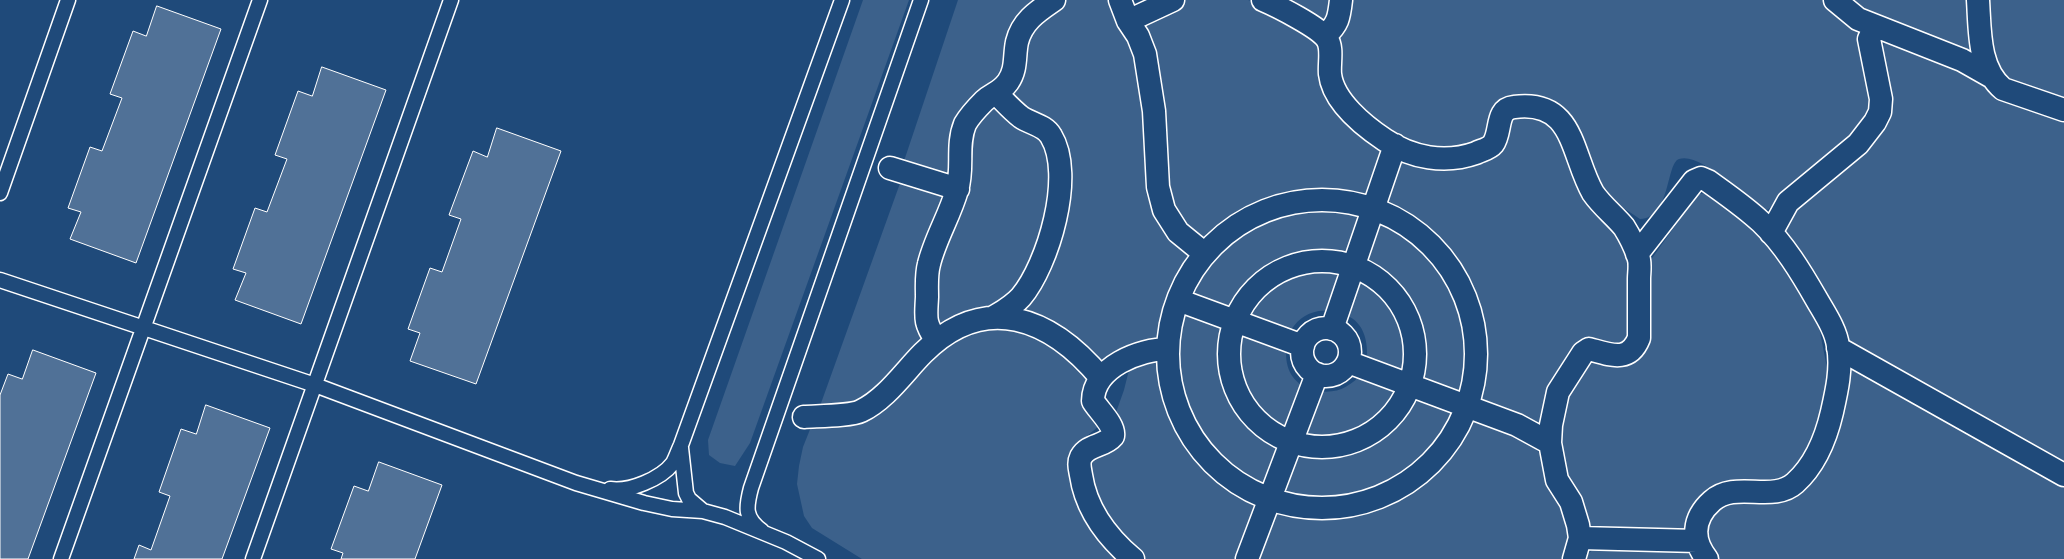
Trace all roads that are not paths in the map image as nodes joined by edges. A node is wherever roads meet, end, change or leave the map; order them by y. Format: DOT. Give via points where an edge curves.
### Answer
graph roads {
  1 [pos="68,0"];
  2 [pos="260,0"];
  3 [pos="451,0"];
  4 [pos="842,0"];
  5 [pos="921,0"];
  6 [pos="1054,0"];
  7 [pos="1120,0"];
  8 [pos="1172,0"];
  9 [pos="1263,0"];
  10 [pos="1341,0"];
  11 [pos="1835,0"];
  12 [pos="1978,0"];
  13 [pos="1128,21"];
  14 [pos="1875,26"];
  15 [pos="1325,36"];
  16 [pos="1992,76"];
  17 [pos="997,94"];
  18 [pos="2064,110"];
  19 [pos="1395,145"];
  20 [pos="890,168"];
  21 [pos="958,189"];
  22 [pos="0,193"];
  23 [pos="1374,210"];
  24 [pos="1771,233"];
  25 [pos="1205,254"];
  26 [pos="1637,254"];
  27 [pos="1355,266"];
  28 [pos="0,280"];
  29 [pos="1178,300"];
  30 [pos="994,317"];
  31 [pos="1235,321"];
  32 [pos="143,326"];
  33 [pos="1332,329"];
  34 [pos="936,340"];
  35 [pos="1303,346"];
  36 [pos="1838,348"];
  37 [pos="1168,349"];
  38 [pos="1348,362"];
  39 [pos="1317,374"];
  40 [pos="1101,378"];
  41 [pos="315,385"];
  42 [pos="1410,385"];
  43 [pos="1467,406"];
  44 [pos="804,417"];
  45 [pos="1291,442"];
  46 [pos="1550,443"];
  47 [pos="681,445"];
  48 [pos="2064,475"];
  49 [pos="576,483"];
  50 [pos="1269,499"];
  51 [pos="748,500"];
  52 [pos="703,511"];
  53 [pos="725,517"];
  54 [pos="767,534"];
  55 [pos="1580,538"];
  56 [pos="1702,550"];
  57 [pos="61,559"];
  58 [pos="253,559"];
  59 [pos="818,559"];
  60 [pos="1133,559"];
  61 [pos="1247,559"];
  62 [pos="1574,559"];
  1 -- 22 [label="lane"];
  2 -- 32 [label="lane"];
  3 -- 41 [label="lane"];
  4 -- 47 [label="lane"];
  5 -- 51 [label="lane"];
  6 -- 17 [label="street" via="1032,15 1023,28 1017,43 1016,65 1009,81"];
  7 -- 13 [label="street"];
  8 -- 13 [label="street"];
  9 -- 15 [label="street" via="1307,23"];
  10 -- 15 [label="street" via="1340,15 1335,27"];
  11 -- 14 [label="street" via="1858,19"];
  12 -- 16 [label="street" via="1980,38 1987,70"];
  13 -- 25 [label="street" via="1138,36 1145,54 1154,111 1158,188 1164,210 1178,232"];
  14 -- 16 [label="street" via="1962,60"];
  14 -- 24 [label="street" via="1869,39 1881,99 1880,112 1875,122 1858,144 1788,202"];
  15 -- 19 [label="street" via="1330,48 1329,64 1335,89 1360,120"];
  16 -- 18 [label="street" via="2003,89"];
  17 -- 21 [label="street" via="985,100 966,123 960,141 961,169"];
  17 -- 30 [label="street" via="1023,118 1047,130 1060,160 1061,184 1053,224 1036,274 1013,306"];
  19 -- 23 [label="street"];
  19 -- 26 [label="street" via="1405,151 1424,156 1466,156 1493,144 1502,114 1506,110 1514,106 1544,109 1564,123 1575,146 1582,172 1603,206 1624,228"];
  20 -- 21 [label="street"];
  21 -- 34 [label="street" via="929,263 926,278 927,326"];
  23 -- 25 [label="street" via="1362,204 1321,199 1288,203 1257,214 1228,230"];
  23 -- 27 [label="street"];
  23 -- 43 [label="street" via="1400,220 1432,246 1457,279 1472,318 1476,359"];
  24 -- 26 [label="street" via="1748,212 1701,178 1694,180"];
  24 -- 36 [label="street" via="1797,265 1829,321"];
  25 -- 29 [label="street" via="1186,281"];
  26 -- 46 [label="street" via="1639,338 1635,348 1621,356 1589,349 1583,353 1558,392"];
  27 -- 31 [label="street" via="1329,260 1300,262 1272,274 1250,294"];
  27 -- 33 [label="street"];
  27 -- 42 [label="street" via="1387,285 1406,311 1416,342 1414,375"];
  28 -- 32 [label="lane"];
  29 -- 31 [label="street"];
  29 -- 37 [label="street" via="1173,312"];
  30 -- 34 [label="street" via="956,327"];
  30 -- 40 [label="street" via="1020,320 1038,326 1066,343 1088,362"];
  31 -- 35 [label="street"];
  31 -- 45 [label="street" via="1229,348 1231,377 1242,404 1262,426"];
  32 -- 41 [label="lane"];
  32 -- 57 [label="lane"];
  33 -- 35 [label="street" via="1318,330 1311,334"];
  33 -- 38 [label="street" via="1340,333 1349,346"];
  34 -- 44 [label="street" via="874,403 860,412"];
  35 -- 39 [label="street" via="1307,367"];
  36 -- 48 [label="street"];
  36 -- 56 [label="street" via="1838,385 1828,427 1808,470 1789,488 1778,491 1721,494 1711,501 1702,514 1696,530 1695,536"];
  37 -- 40 [label="street" via="1136,356 1108,370"];
  37 -- 50 [label="street" via="1169,377 1178,409 1192,439 1213,464 1239,485"];
  38 -- 39 [label="street" via="1336,373 1328,376"];
  38 -- 42 [label="street"];
  39 -- 45 [label="street"];
  40 -- 60 [label="street" via="1094,389 1093,401 1114,431 1111,439 1086,450 1080,458 1083,488 1097,520"];
  41 -- 49 [label="lane"];
  41 -- 58 [label="lane"];
  42 -- 43 [label="street"];
  42 -- 45 [label="street" via="1401,405 1379,429 1351,444 1319,448"];
  43 -- 46 [label="street" via="1517,425"];
  43 -- 50 [label="street" via="1451,438 1424,469 1390,492 1351,506 1310,508"];
  45 -- 50 [label="street"];
  46 -- 55 [label="street" via="1557,480 1570,502"];
  47 -- 49 [label="lane" via="672,463 661,472 628,489"];
  47 -- 52 [label="lane" via="686,493"];
  49 -- 52 [label="lane" via="644,503 672,509"];
  50 -- 61 [label="street"];
  51 -- 53 [label="lane" via="735,513"];
  51 -- 54 [label="lane" via="747,506 753,525"];
  52 -- 53 [label="lane"];
  53 -- 54 [label="lane"];
  54 -- 59 [label="lane"];
  55 -- 56 [label="street"];
  55 -- 62 [label="street"];
}
